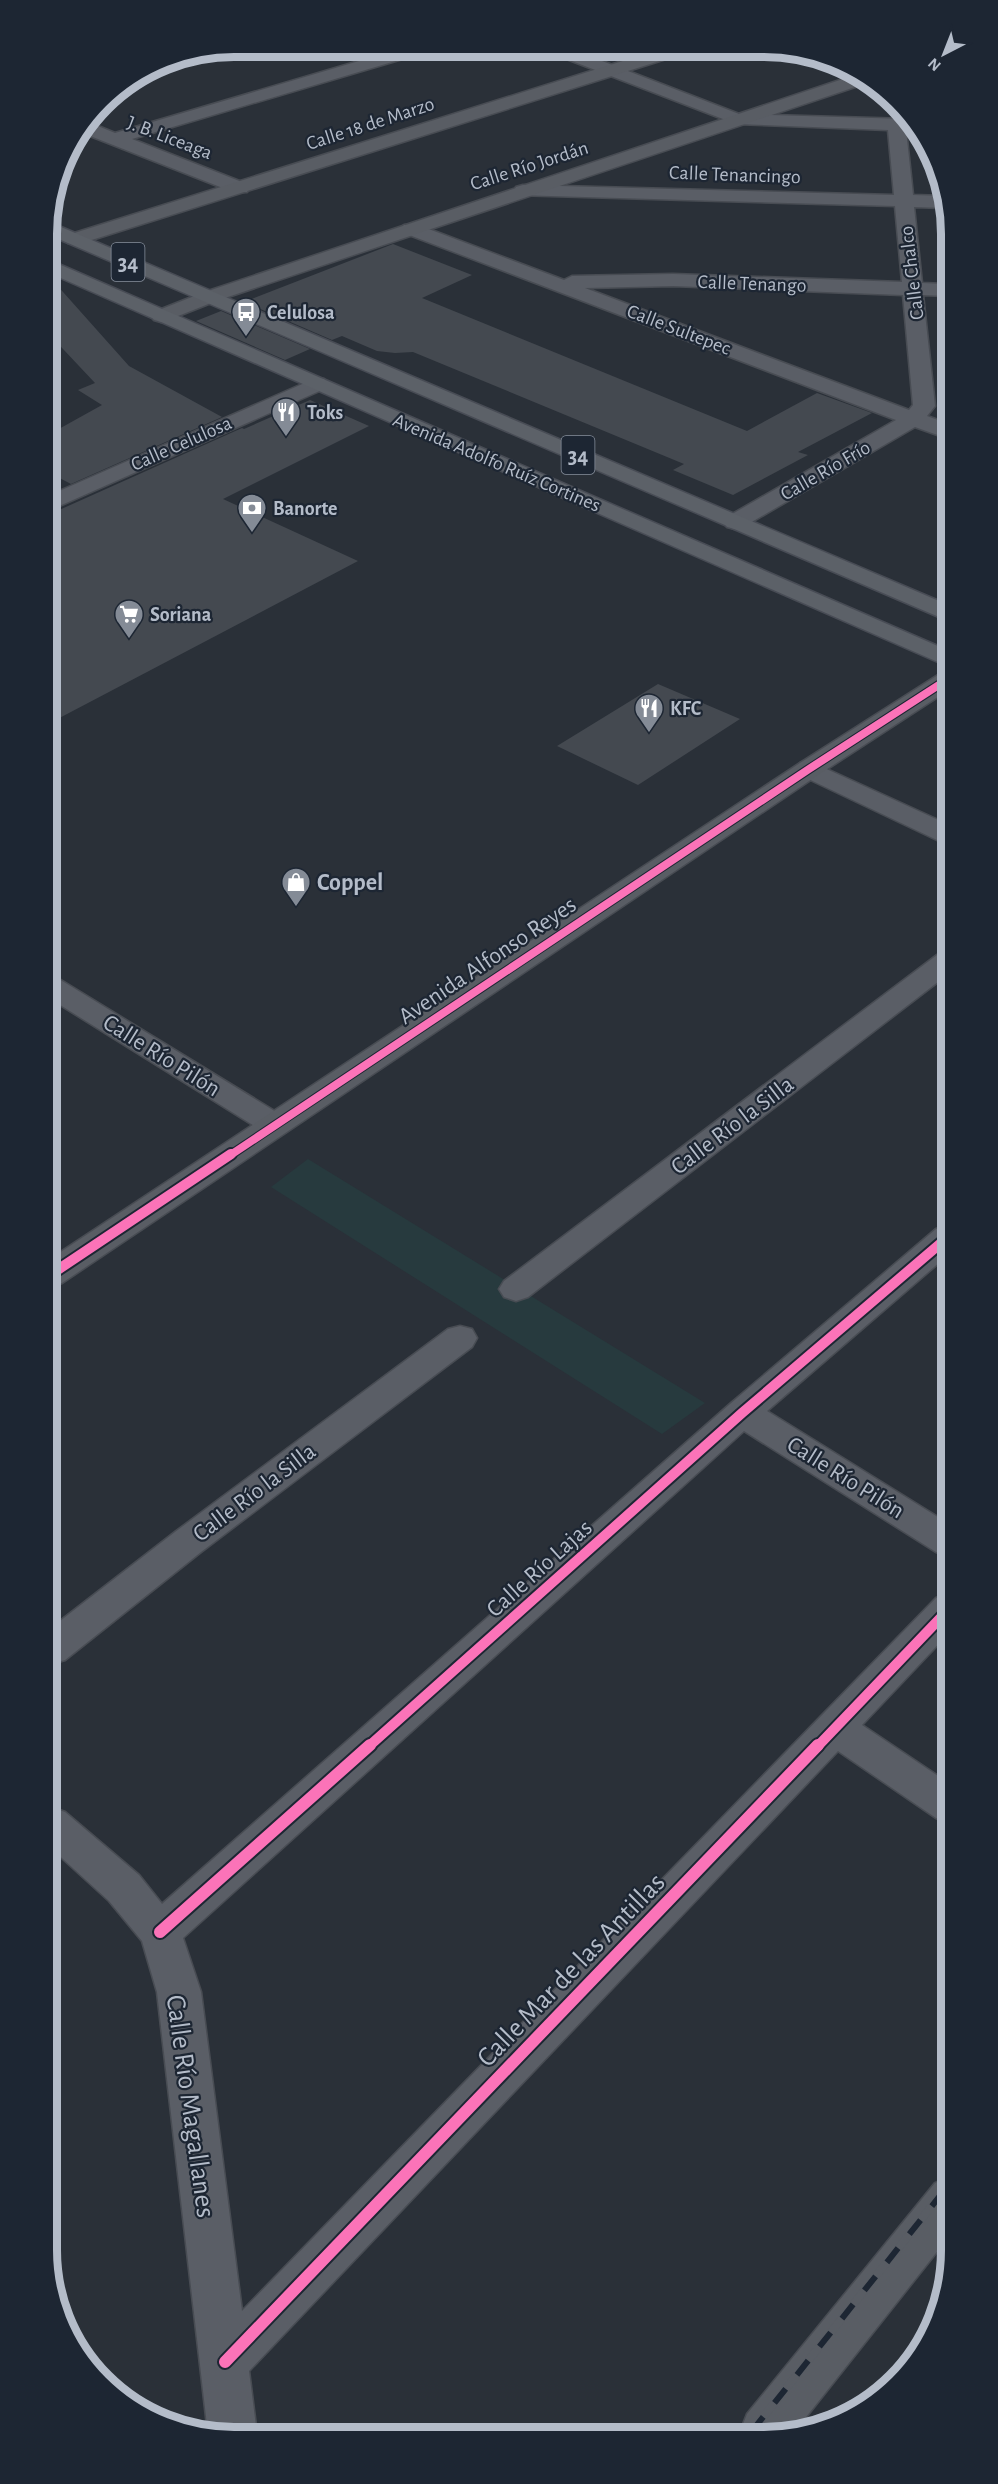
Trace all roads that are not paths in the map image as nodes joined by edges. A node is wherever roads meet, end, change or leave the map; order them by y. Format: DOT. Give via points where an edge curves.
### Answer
graph roads {
  1 [pos="390,57"];
  2 [pos="580,57"];
  3 [pos="654,57"];
  4 [pos="613,70"];
  5 [pos="854,81"];
  6 [pos="736,119"];
  7 [pos="903,124"];
  8 [pos="91,130"];
  9 [pos="114,139"];
  10 [pos="240,188"];
  11 [pos="523,191"];
  12 [pos="902,201"];
  13 [pos="937,202"];
  14 [pos="411,229"];
  15 [pos="57,231"];
  16 [pos="75,239"];
  17 [pos="57,269"];
  18 [pos="558,283"];
  19 [pos="914,290"];
  20 [pos="941,290"];
  21 [pos="209,297"];
  22 [pos="161,316"];
  23 [pos="316,384"];
  24 [pos="941,413"];
  25 [pos="917,415"];
  26 [pos="941,428"];
  27 [pos="57,500"];
  28 [pos="735,522"];
  29 [pos="941,612"];
  30 [pos="941,657"];
  31 [pos="941,684"];
  32 [pos="809,769"];
  33 [pos="941,831"];
  34 [pos="941,966"];
  35 [pos="57,990"];
  36 [pos="275,1125"];
  37 [pos="941,1243"];
  38 [pos="57,1270"];
  39 [pos="516,1289"];
  40 [pos="460,1338"];
  41 [pos="742,1413"];
  42 [pos="941,1537"];
  43 [pos="941,1617"];
  44 [pos="57,1644"];
  45 [pos="834,1727"];
  46 [pos="941,1800"];
  47 [pos="57,1829"];
  48 [pos="160,1932"];
  49 [pos="941,2210"];
  50 [pos="225,2362"];
  51 [pos="232,2427"];
  52 [pos="767,2427"];
  1 -- 9 [label="street"];
  2 -- 4 [label="street"];
  3 -- 4 [label="street, Calle 18 de Marzo"];
  4 -- 6 [label="street"];
  4 -- 10 [label="street, Calle 18 de Marzo"];
  5 -- 6 [label="street, Calle Río Jordán"];
  6 -- 7 [label="street"];
  6 -- 11 [label="street, Calle Río Jordán"];
  7 -- 12 [label="street, Calle Chalco"];
  8 -- 9 [label="street, J. B. Liceaga"];
  9 -- 10 [label="street, J. B. Liceaga"];
  10 -- 16 [label="street, Calle 18 de Marzo"];
  11 -- 12 [label="street, Calle Tenancingo"];
  11 -- 14 [label="street, Calle Río Jordán"];
  12 -- 13 [label="street, Calle Tenancingo"];
  12 -- 19 [label="street, Calle Chalco"];
  14 -- 18 [label="street, Calle Sultepec"];
  14 -- 21 [label="street, Calle Río Jordán"];
  15 -- 16 [label="main road, Avenida Adolfo Ruíz Cortines / 34"];
  16 -- 21 [label="main road, Avenida Adolfo Ruíz Cortines / 34"];
  17 -- 22 [label="main road, Avenida Adolfo Ruíz Cortines / 34"];
  18 -- 19 [label="street, Calle Tenango" via="673,280"];
  18 -- 25 [label="street, Calle Sultepec"];
  19 -- 20 [label="street, Calle Tenango"];
  19 -- 25 [label="street, Calle Chalco" via="924,385 924,406"];
  21 -- 22 [label="street, Calle Río Jordán"];
  21 -- 28 [label="main road, Avenida Adolfo Ruíz Cortines / 34"];
  22 -- 23 [label="main road, Avenida Adolfo Ruíz Cortines / 34"];
  23 -- 27 [label="street, Calle Celulosa"];
  23 -- 30 [label="main road, Avenida Adolfo Ruíz Cortines / 34"];
  24 -- 25 [label="street"];
  25 -- 26 [label="street, Calle Sultepec"];
  25 -- 28 [label="street, Calle Río Frío"];
  28 -- 29 [label="main road, Avenida Adolfo Ruíz Cortines / 34"];
  31 -- 32 [label="street, Avenida Alfonso Reyes"];
  32 -- 33 [label="street"];
  32 -- 36 [label="street, Avenida Alfonso Reyes"];
  34 -- 39 [label="street, Calle Río la Silla"];
  35 -- 36 [label="street, Calle Río Pilón"];
  36 -- 38 [label="street, Avenida Alfonso Reyes"];
  37 -- 41 [label="street, Calle Río Lajas"];
  40 -- 44 [label="street, Calle Río la Silla"];
  41 -- 42 [label="street, Calle Río Pilón"];
  41 -- 48 [label="street, Calle Río Lajas"];
  43 -- 45 [label="street, Calle Mar de las Antillas"];
  45 -- 46 [label="street"];
  45 -- 50 [label="street, Calle Mar de las Antillas"];
  47 -- 48 [label="street, Calle Río Magallanes" via="124,1888"];
  48 -- 50 [label="street, Calle Río Magallanes" via="179,1992"];
  49 -- 52 [label="street"];
  50 -- 51 [label="street, Calle Río Magallanes"];
}
